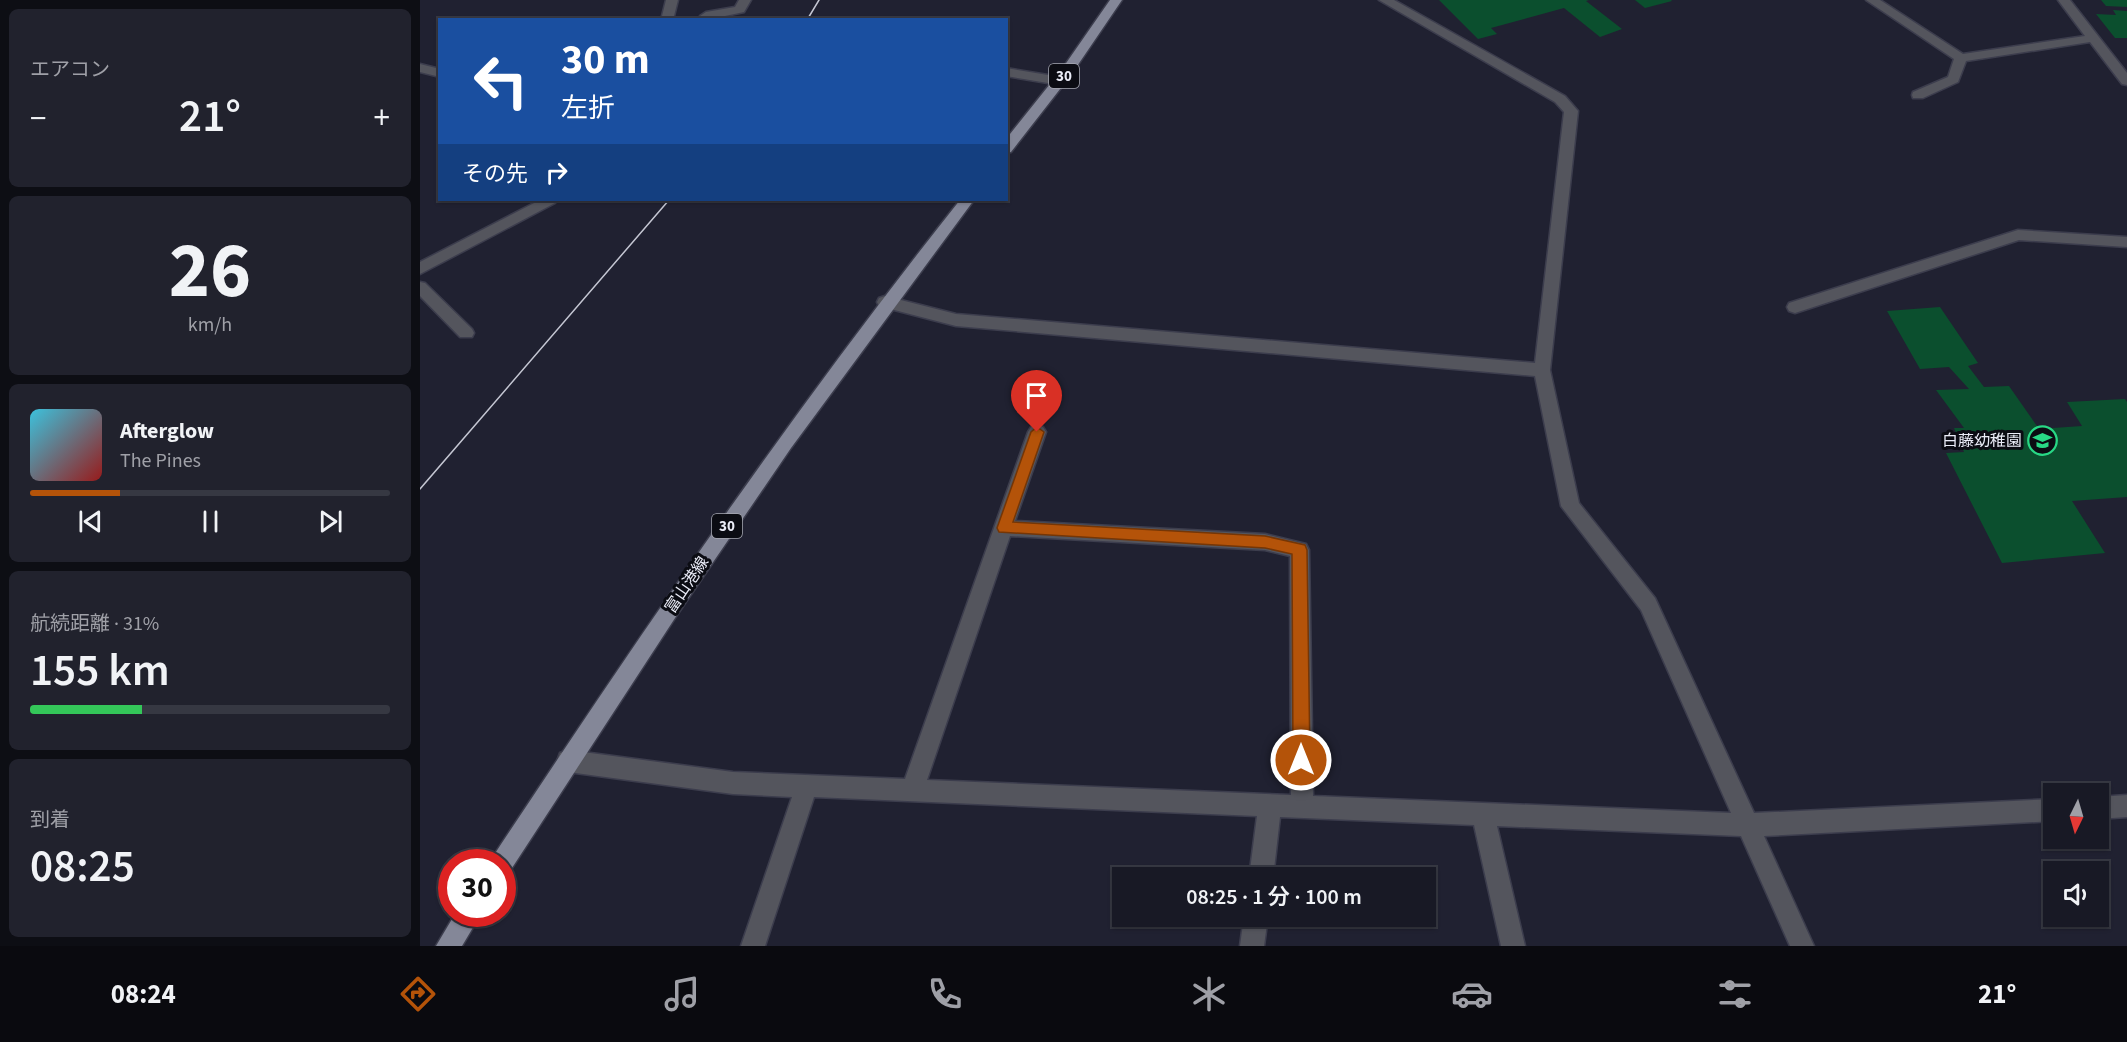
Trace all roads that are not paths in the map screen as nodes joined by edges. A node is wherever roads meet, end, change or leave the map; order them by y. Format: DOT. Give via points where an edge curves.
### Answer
graph roads {
  1 [pos="672,0"];
  2 [pos="745,0"];
  3 [pos="1116,0"];
  4 [pos="1385,0"];
  5 [pos="1872,0"];
  6 [pos="2064,0"];
  7 [pos="706,16"];
  8 [pos="668,18"];
  9 [pos="2094,38"];
  10 [pos="1960,58"];
  11 [pos="420,68"];
  12 [pos="438,72"];
  13 [pos="1008,72"];
  14 [pos="1060,81"];
  15 [pos="2127,81"];
  16 [pos="1918,95"];
  17 [pos="1008,146"];
  18 [pos="548,201"];
  19 [pos="966,201"];
  20 [pos="2127,242"];
  21 [pos="420,269"];
  22 [pos="420,287"];
  23 [pos="885,303"];
  24 [pos="1795,307"];
  25 [pos="466,333"];
  26 [pos="1542,370"];
  27 [pos="1037,432"];
  28 [pos="1004,528"];
  29 [pos="568,761"];
  30 [pos="807,786"];
  31 [pos="912,790"];
  32 [pos="1270,805"];
  33 [pos="1302,806"];
  34 [pos="2127,807"];
  35 [pos="2109,808"];
  36 [pos="2043,811"];
  37 [pos="1483,814"];
  38 [pos="1749,825"];
  39 [pos="510,849"];
  40 [pos="1262,867"];
  41 [pos="460,927"];
  42 [pos="1255,927"];
  43 [pos="448,946"];
  44 [pos="753,946"];
  45 [pos="1252,946"];
  46 [pos="1513,946"];
  47 [pos="1802,946"];
  1 -- 8 [label="street"];
  2 -- 7 [label="street" via="740,10"];
  3 -- 14 [label="main road, 30"];
  4 -- 26 [label="street" via="1560,99 1571,111"];
  5 -- 10 [label="street"];
  6 -- 9 [label="street"];
  9 -- 10 [label="street"];
  9 -- 15 [label="street"];
  10 -- 16 [label="street" via="1954,79"];
  11 -- 12 [label="street"];
  13 -- 14 [label="street"];
  14 -- 17 [label="main road, 30"];
  18 -- 21 [label="street"];
  19 -- 23 [label="main road, 富山港線 / 30"];
  20 -- 24 [label="street" via="2018,235"];
  22 -- 25 [label="street"];
  23 -- 26 [label="street" via="956,320"];
  23 -- 29 [label="main road, 富山港線 / 30" via="759,478"];
  26 -- 38 [label="street" via="1570,506 1648,604"];
  27 -- 28 [label="street"];
  28 -- 31 [label="street"];
  28 -- 33 [label="street" via="1265,542 1299,550"];
  29 -- 30 [label="street" via="733,783"];
  29 -- 39 [label="main road, 富山港線 / 30"];
  30 -- 31 [label="street"];
  30 -- 44 [label="street"];
  31 -- 32 [label="street"];
  32 -- 33 [label="street"];
  32 -- 40 [label="street"];
  33 -- 37 [label="street"];
  34 -- 35 [label="street"];
  36 -- 38 [label="street"];
  37 -- 38 [label="street"];
  37 -- 46 [label="street"];
  38 -- 47 [label="street"];
  41 -- 43 [label="main road"];
  42 -- 45 [label="street"];
}
